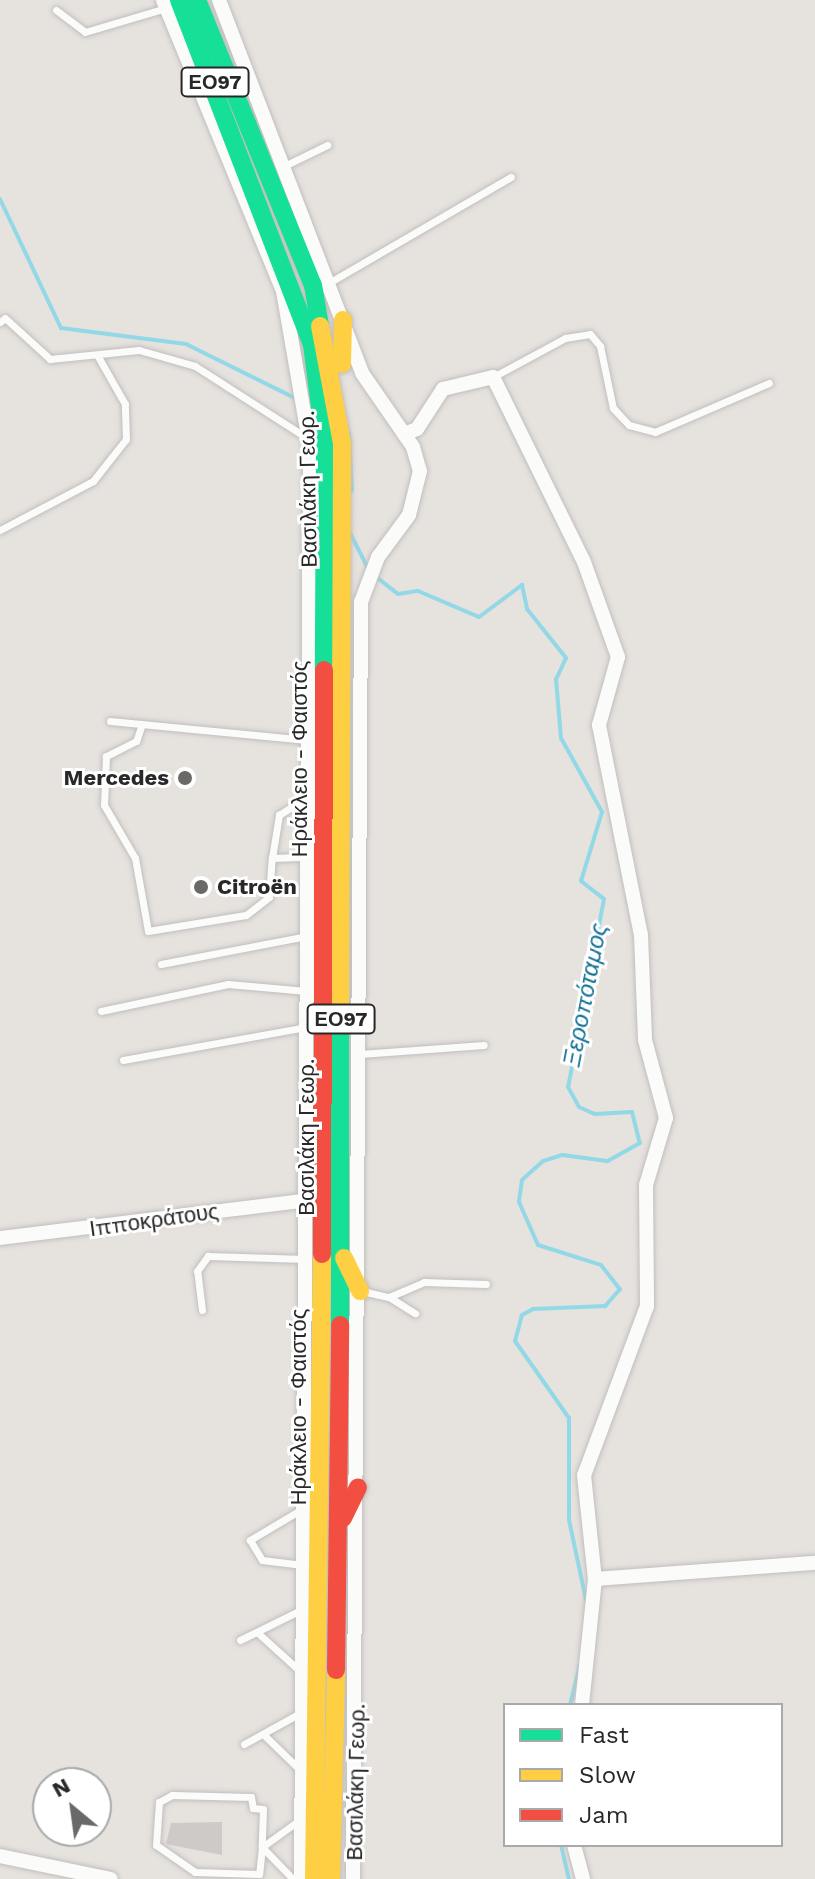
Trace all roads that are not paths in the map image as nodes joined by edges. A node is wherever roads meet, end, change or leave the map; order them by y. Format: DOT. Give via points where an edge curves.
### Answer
graph roads {
  1 [pos="197,0"];
  2 [pos="219,0"];
  3 [pos="170,3"];
  4 [pos="56,10"];
  5 [pos="273,133"];
  6 [pos="225,145"];
  7 [pos="327,145"];
  8 [pos="269,169"];
  9 [pos="511,177"];
  10 [pos="252,205"];
  11 [pos="332,281"];
  12 [pos="2,317"];
  13 [pos="343,320"];
  14 [pos="97,355"];
  15 [pos="493,377"];
  16 [pos="769,383"];
  17 [pos="404,434"];
  18 [pos="309,439"];
  19 [pos="342,444"];
  20 [pos="0,530"];
  21 [pos="324,697"];
  22 [pos="110,721"];
  23 [pos="142,724"];
  24 [pos="307,740"];
  25 [pos="307,797"];
  26 [pos="307,857"];
  27 [pos="272,858"];
  28 [pos="307,936"];
  29 [pos="161,964"];
  30 [pos="307,991"];
  31 [pos="101,1011"];
  32 [pos="307,1027"];
  33 [pos="484,1045"];
  34 [pos="360,1054"];
  35 [pos="123,1060"];
  36 [pos="308,1200"];
  37 [pos="0,1238"];
  38 [pos="340,1249"];
  39 [pos="307,1259"];
  40 [pos="486,1284"];
  41 [pos="360,1291"];
  42 [pos="389,1297"];
  43 [pos="202,1310"];
  44 [pos="415,1313"];
  45 [pos="358,1487"];
  46 [pos="305,1504"];
  47 [pos="339,1530"];
  48 [pos="815,1563"];
  49 [pos="306,1565"];
  50 [pos="595,1579"];
  51 [pos="306,1606"];
  52 [pos="259,1634"];
  53 [pos="240,1640"];
  54 [pos="307,1677"];
  55 [pos="582,1703"];
  56 [pos="307,1704"];
  57 [pos="264,1735"];
  58 [pos="244,1744"];
  59 [pos="307,1783"];
  60 [pos="306,1808"];
  61 [pos="262,1847"];
  62 [pos="575,1847"];
  63 [pos="0,1856"];
  64 [pos="111,1879"];
  65 [pos="293,1879"];
  66 [pos="301,1879"];
  67 [pos="314,1879"];
  68 [pos="331,1879"];
  69 [pos="353,1879"];
  70 [pos="583,1879"];
  1 -- 8 [label="main road, Ηράκλειο - Φαιστός / ΕΟ97"];
  2 -- 5 [label="street"];
  3 -- 4 [label="lane" via="85,32"];
  3 -- 6 [label="street, Βασιλάκη Γεωρ."];
  3 -- 8 [label="main road, Ηράκλειο - Φαιστός / ΕΟ97"];
  5 -- 8 [label="street"];
  5 -- 8 [label="street"];
  6 -- 8 [label="street"];
  6 -- 10 [label="street, Βασιλάκη Γεωρ."];
  7 -- 8 [label="lane"];
  8 -- 10 [label="street"];
  8 -- 11 [label="street"];
  8 -- 19 [label="main road, Ηράκλειο - Φαιστός / ΕΟ97" via="329,338"];
  8 -- 21 [label="main road, Ηράκλειο - Φαιστός / ΕΟ97" via="321,395"];
  9 -- 11 [label="lane"];
  10 -- 18 [label="street, Βασιλάκη Γεωρ." via="293,333"];
  11 -- 13 [label="street"];
  12 -- 14 [label="lane" via="50,359"];
  13 -- 17 [label="street" via="367,383"];
  13 -- 19 [label="main road"];
  14 -- 18 [label="lane" via="139,350 195,366"];
  14 -- 20 [label="lane" via="125,404 126,439 93,481 49,510"];
  15 -- 16 [label="lane" via="571,336 590,334 600,346 613,408 629,425 655,432"];
  15 -- 17 [label="street" via="461,379 443,389 417,429"];
  15 -- 50 [label="street" via="614,636 618,657 599,725 641,935 645,1040 666,1118 646,1185 647,1306 584,1475"];
  17 -- 34 [label="street, Βασιλάκη Γεωρ." via="417,460 419,493 367,577 361,630"];
  18 -- 24 [label="street, Βασιλάκη Γεωρ."];
  19 -- 38 [label="main road, Ηράκλειο - Φαιστός / ΕΟ97"];
  21 -- 24 [label="main road"];
  21 -- 67 [label="main road, Ηράκλειο - Φαιστός / ΕΟ97" via="321,1712"];
  22 -- 23 [label="lane"];
  23 -- 24 [label="lane"];
  23 -- 27 [label="lane" via="136,741 106,756 104,805 135,858 148,931 246,915 269,897"];
  24 -- 25 [label="street, Βασιλάκη Γεωρ."];
  25 -- 26 [label="street, Βασιλάκη Γεωρ."];
  25 -- 27 [label="lane" via="279,815"];
  26 -- 27 [label="lane"];
  26 -- 28 [label="street, Βασιλάκη Γεωρ."];
  28 -- 29 [label="lane"];
  28 -- 30 [label="street, Βασιλάκη Γεωρ."];
  30 -- 31 [label="lane" via="228,984"];
  30 -- 32 [label="street, Βασιλάκη Γεωρ."];
  32 -- 35 [label="lane"];
  32 -- 36 [label="street, Βασιλάκη Γεωρ."];
  33 -- 34 [label="lane"];
  34 -- 41 [label="street, Βασιλάκη Γεωρ."];
  36 -- 37 [label="street, Ιπποκράτους"];
  36 -- 39 [label="street, Βασιλάκη Γεωρ."];
  38 -- 41 [label="main road"];
  38 -- 47 [label="main road, Ηράκλειο - Φαιστός / ΕΟ97"];
  39 -- 43 [label="lane" via="208,1256 197,1271"];
  39 -- 46 [label="street, Βασιλάκη Γεωρ."];
  40 -- 42 [label="lane" via="424,1282"];
  41 -- 42 [label="lane"];
  41 -- 45 [label="street, Βασιλάκη Γεωρ."];
  42 -- 44 [label="lane"];
  45 -- 47 [label="main road"];
  45 -- 69 [label="street, Βασιλάκη Γεωρ."];
  46 -- 49 [label="street, Βασιλάκη Γεωρ."];
  46 -- 49 [label="lane" via="289,1523 250,1540 262,1560"];
  47 -- 68 [label="main road, Ηράκλειο - Φαιστός / ΕΟ97"];
  48 -- 50 [label="street"];
  49 -- 51 [label="street, Βασιλάκη Γεωρ."];
  50 -- 55 [label="street"];
  51 -- 52 [label="lane"];
  51 -- 54 [label="street, Βασιλάκη Γεωρ."];
  52 -- 53 [label="lane"];
  52 -- 54 [label="lane"];
  54 -- 56 [label="street, Βασιλάκη Γεωρ."];
  56 -- 57 [label="lane"];
  56 -- 59 [label="street, Βασιλάκη Γεωρ."];
  57 -- 58 [label="lane"];
  57 -- 59 [label="lane"];
  59 -- 60 [label="street, Βασιλάκη Γεωρ."];
  60 -- 61 [label="lane" via="281,1840"];
  60 -- 66 [label="street, Βασιλάκη Γεωρ."];
  61 -- 61 [label="lane" via="259,1874 195,1872 156,1845 159,1802 172,1795 251,1797 253,1808 263,1809"];
  61 -- 65 [label="lane"];
  62 -- 70 [label="street"];
  63 -- 64 [label="street"];
}
